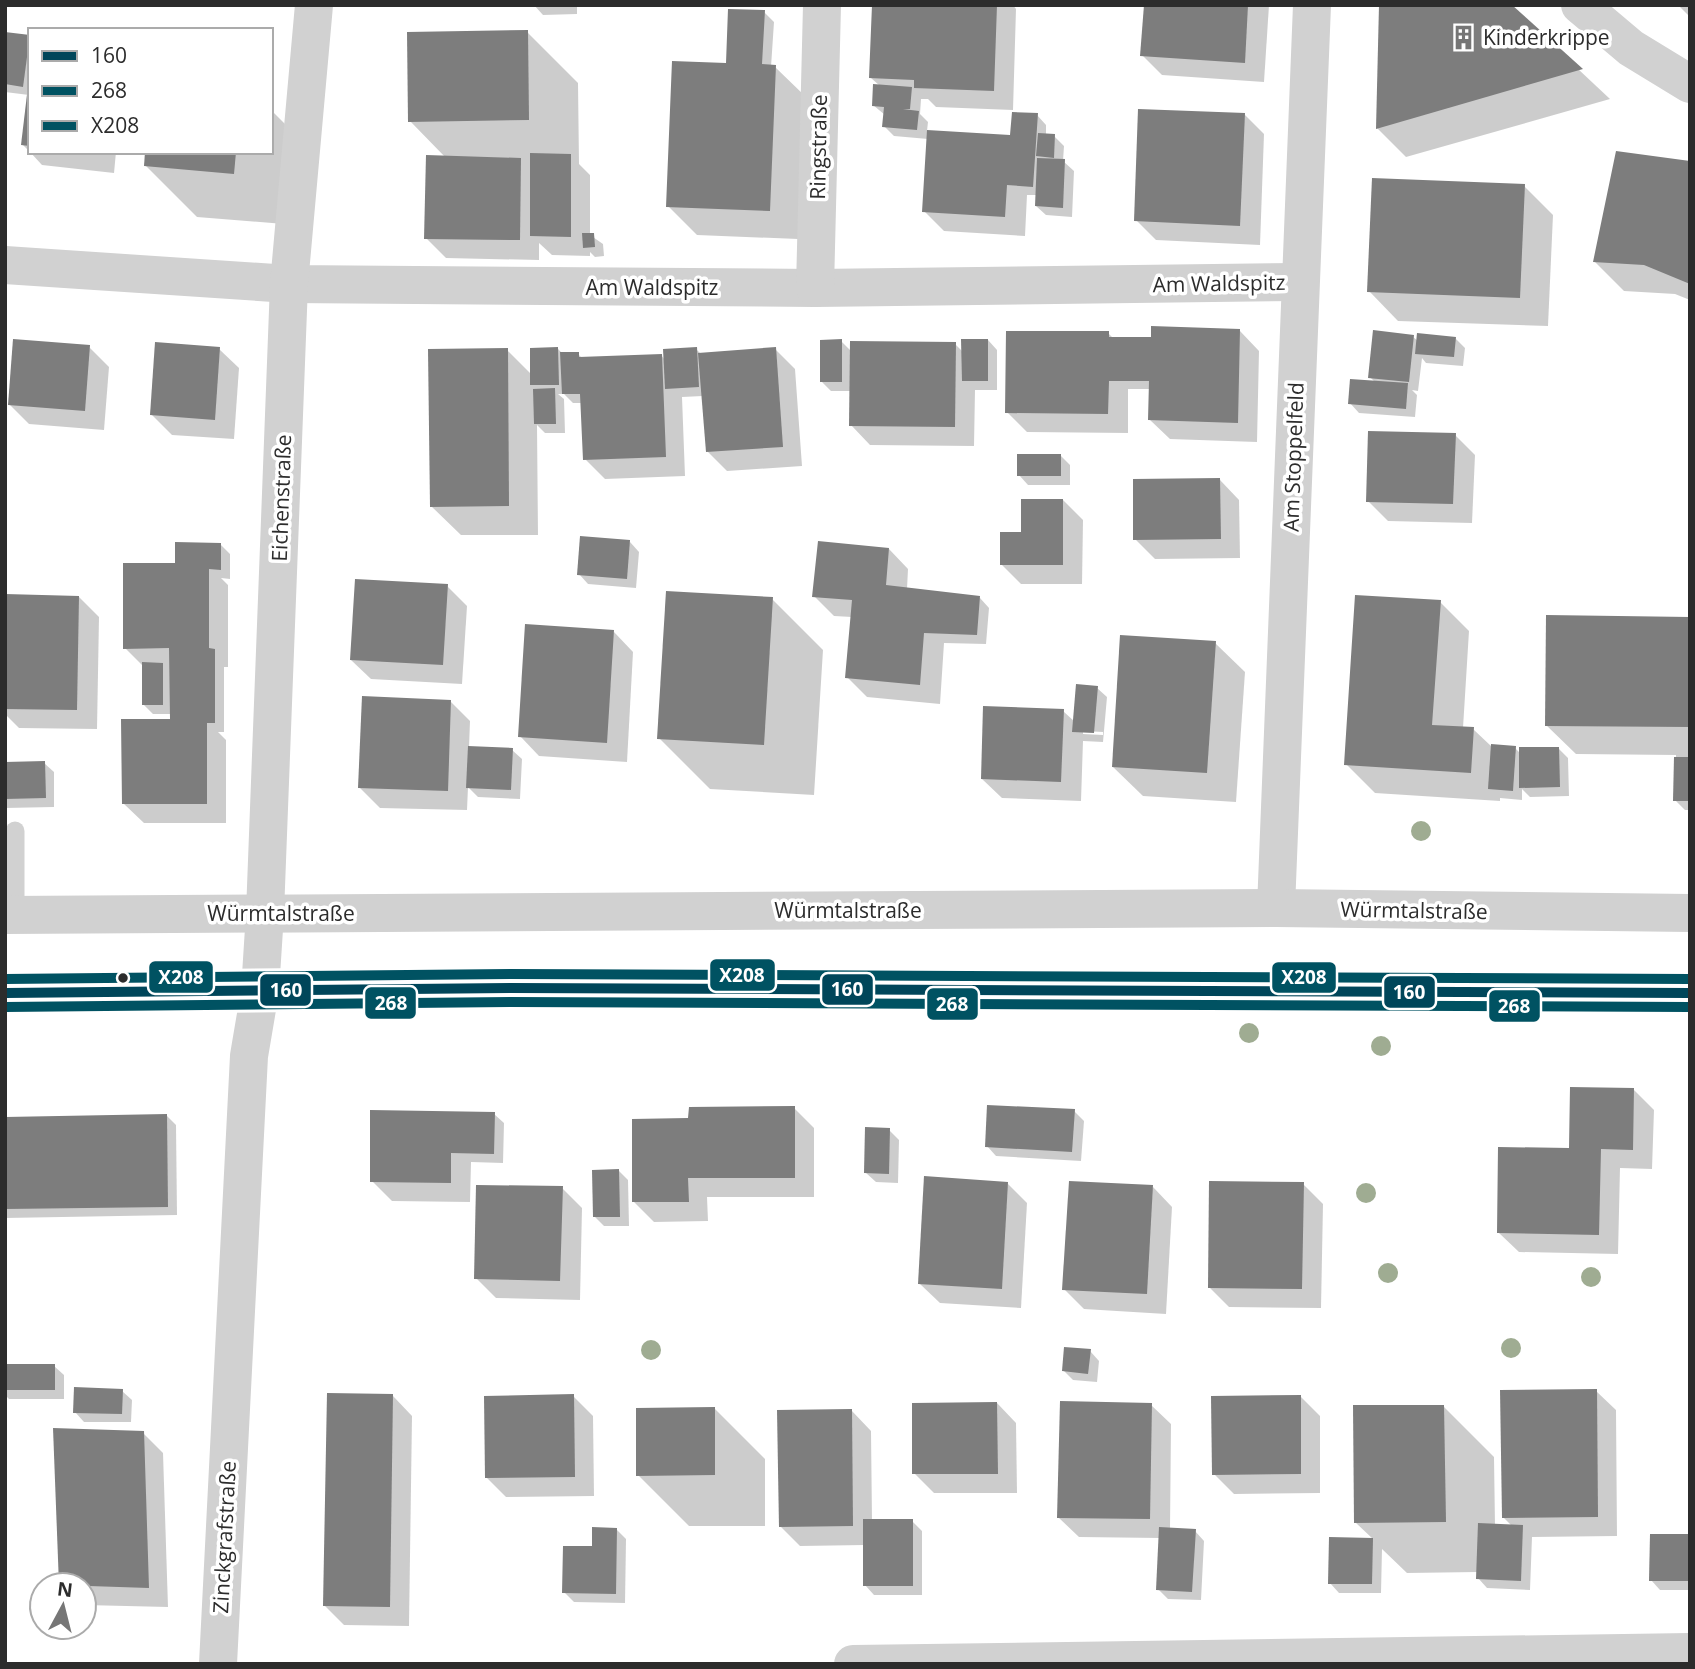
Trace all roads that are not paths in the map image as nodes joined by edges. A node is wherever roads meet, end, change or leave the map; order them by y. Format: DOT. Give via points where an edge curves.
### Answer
graph roads {
  1 [pos="314,5"];
  2 [pos="822,5"];
  3 [pos="1312,5"];
  4 [pos="1580,5"];
  5 [pos="1690,84"];
  6 [pos="5,265"];
  7 [pos="1300,282"];
  8 [pos="289,284"];
  9 [pos="815,288"];
  10 [pos="15,831"];
  11 [pos="1276,908"];
  12 [pos="265,913"];
  13 [pos="1690,913"];
  14 [pos="10,915"];
  15 [pos="260,991"];
  16 [pos="5,993"];
  17 [pos="1690,993"];
  18 [pos="1690,1652"];
  19 [pos="218,1664"];
  20 [pos="853,1664"];
  1 -- 8 [label="street, Eichenstraße"];
  2 -- 9 [label="street, Ringstraße"];
  3 -- 7 [label="street, Am Stoppelfeld"];
  4 -- 5 [label="street" via="1631,48"];
  6 -- 8 [label="street, Am Waldspitz"];
  7 -- 9 [label="street, Am Waldspitz"];
  7 -- 11 [label="street, Am Stoppelfeld"];
  8 -- 9 [label="street, Am Waldspitz"];
  8 -- 12 [label="street, Eichenstraße"];
  10 -- 14 [label="lane"];
  11 -- 12 [label="street, Würmtalstraße"];
  11 -- 13 [label="street, Würmtalstraße"];
  12 -- 14 [label="street, Würmtalstraße"];
  12 -- 15 [label="street, Eichenstraße"];
  15 -- 16 [label="main road"];
  15 -- 17 [label="main road"];
  15 -- 19 [label="street, Zinckgrafstraße" via="249,1055"];
  18 -- 20 [label="street"];
}
